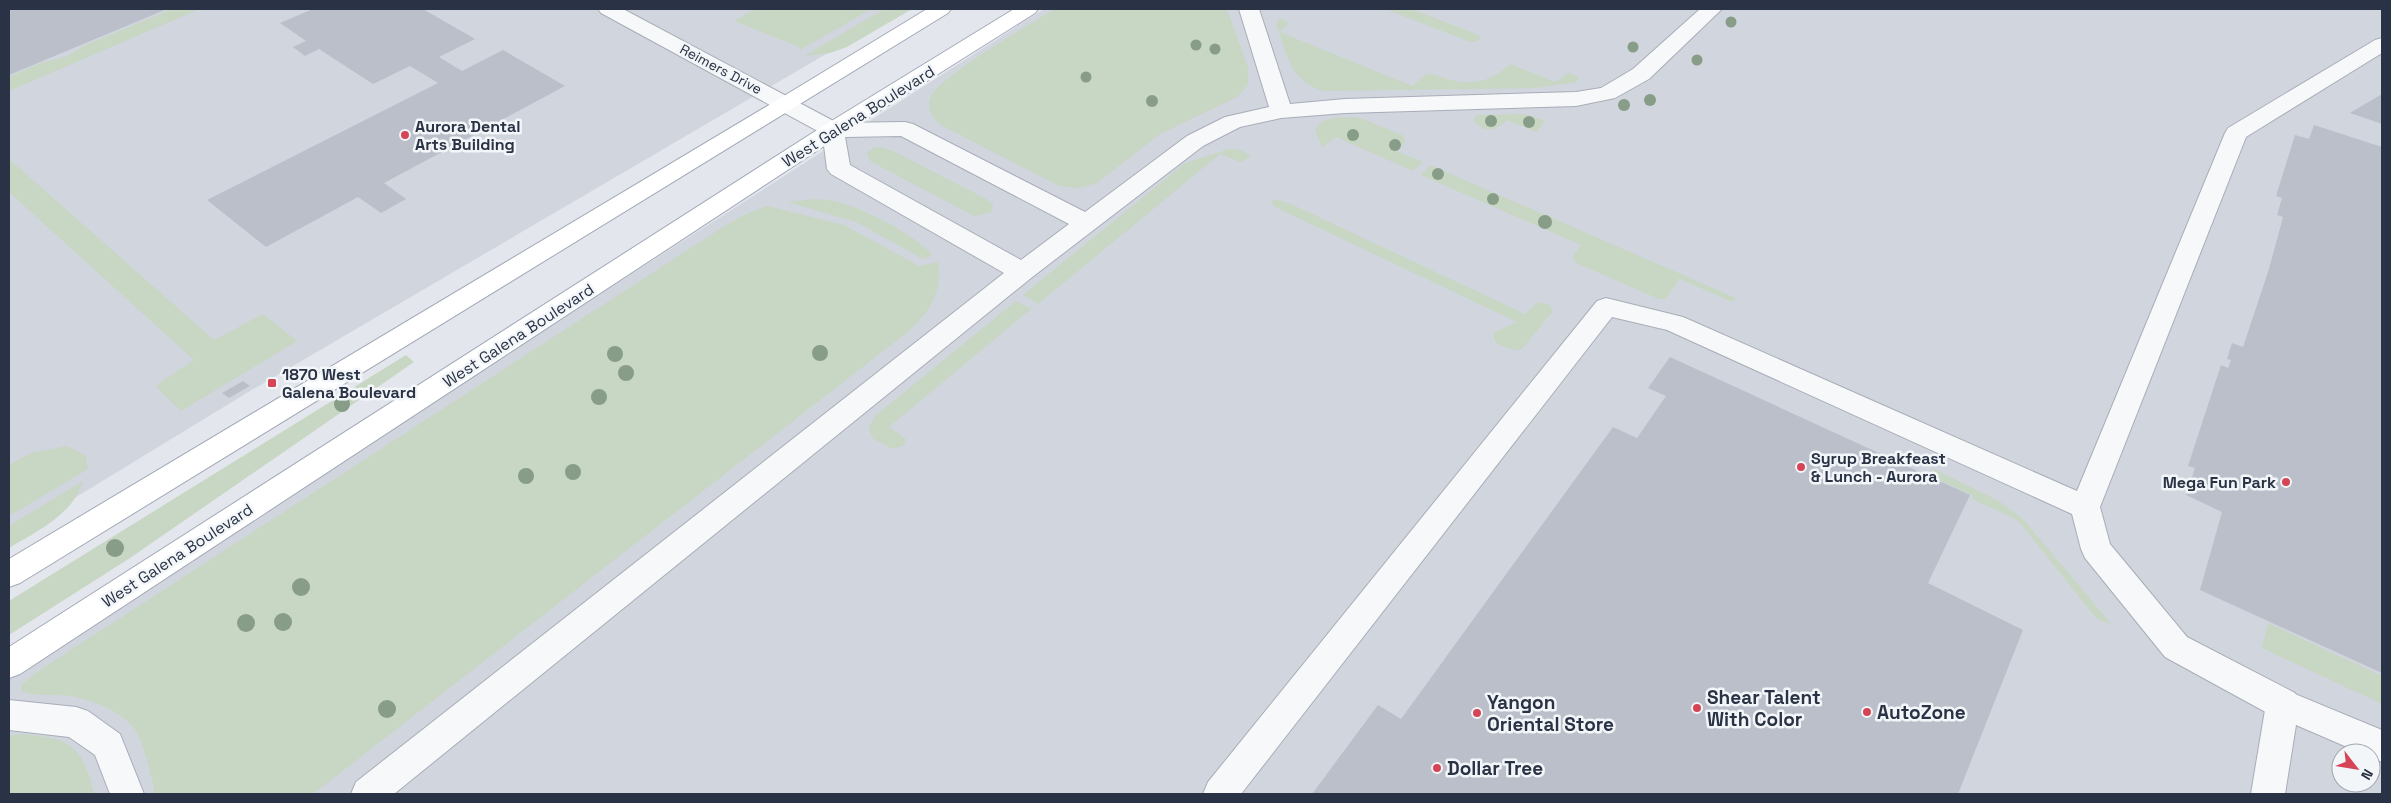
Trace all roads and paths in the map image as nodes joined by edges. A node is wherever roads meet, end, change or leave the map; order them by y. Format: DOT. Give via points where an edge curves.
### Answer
graph roads {
  1 [pos="608,9"];
  2 [pos="941,9"];
  3 [pos="1028,9"];
  4 [pos="1250,9"];
  5 [pos="1712,9"];
  6 [pos="2382,44"];
  7 [pos="787,104"];
  8 [pos="1281,111"];
  9 [pos="833,130"];
  10 [pos="1086,222"];
  11 [pos="1022,272"];
  12 [pos="2085,506"];
  13 [pos="9,574"];
  14 [pos="9,664"];
  15 [pos="2283,704"];
  16 [pos="9,715"];
  17 [pos="2382,746"];
  18 [pos="127,794"];
  19 [pos="368,794"];
  20 [pos="1220,794"];
  21 [pos="2268,794"];
  1 -- 7 [label="street, Reimers Drive"];
  2 -- 7 [label="main road"];
  3 -- 9 [label="main road, West Galena Boulevard"];
  4 -- 8 [label="street"];
  5 -- 8 [label="street" via="1644,72 1607,93 1576,99"];
  6 -- 12 [label="street" via="2236,133"];
  7 -- 9 [label="street, Reimers Drive"];
  7 -- 13 [label="main road"];
  8 -- 10 [label="street" via="1233,122 1195,141"];
  9 -- 10 [label="street" via="904,129"];
  9 -- 11 [label="street" via="839,169"];
  9 -- 14 [label="main road, West Galena Boulevard"];
  10 -- 11 [label="street"];
  11 -- 19 [label="street"];
  12 -- 15 [label="street" via="2096,549 2176,647"];
  12 -- 20 [label="street" via="1674,323 1606,307"];
  15 -- 17 [label="street"];
  15 -- 21 [label="street"];
  16 -- 18 [label="street" via="76,722 108,745"];
}
